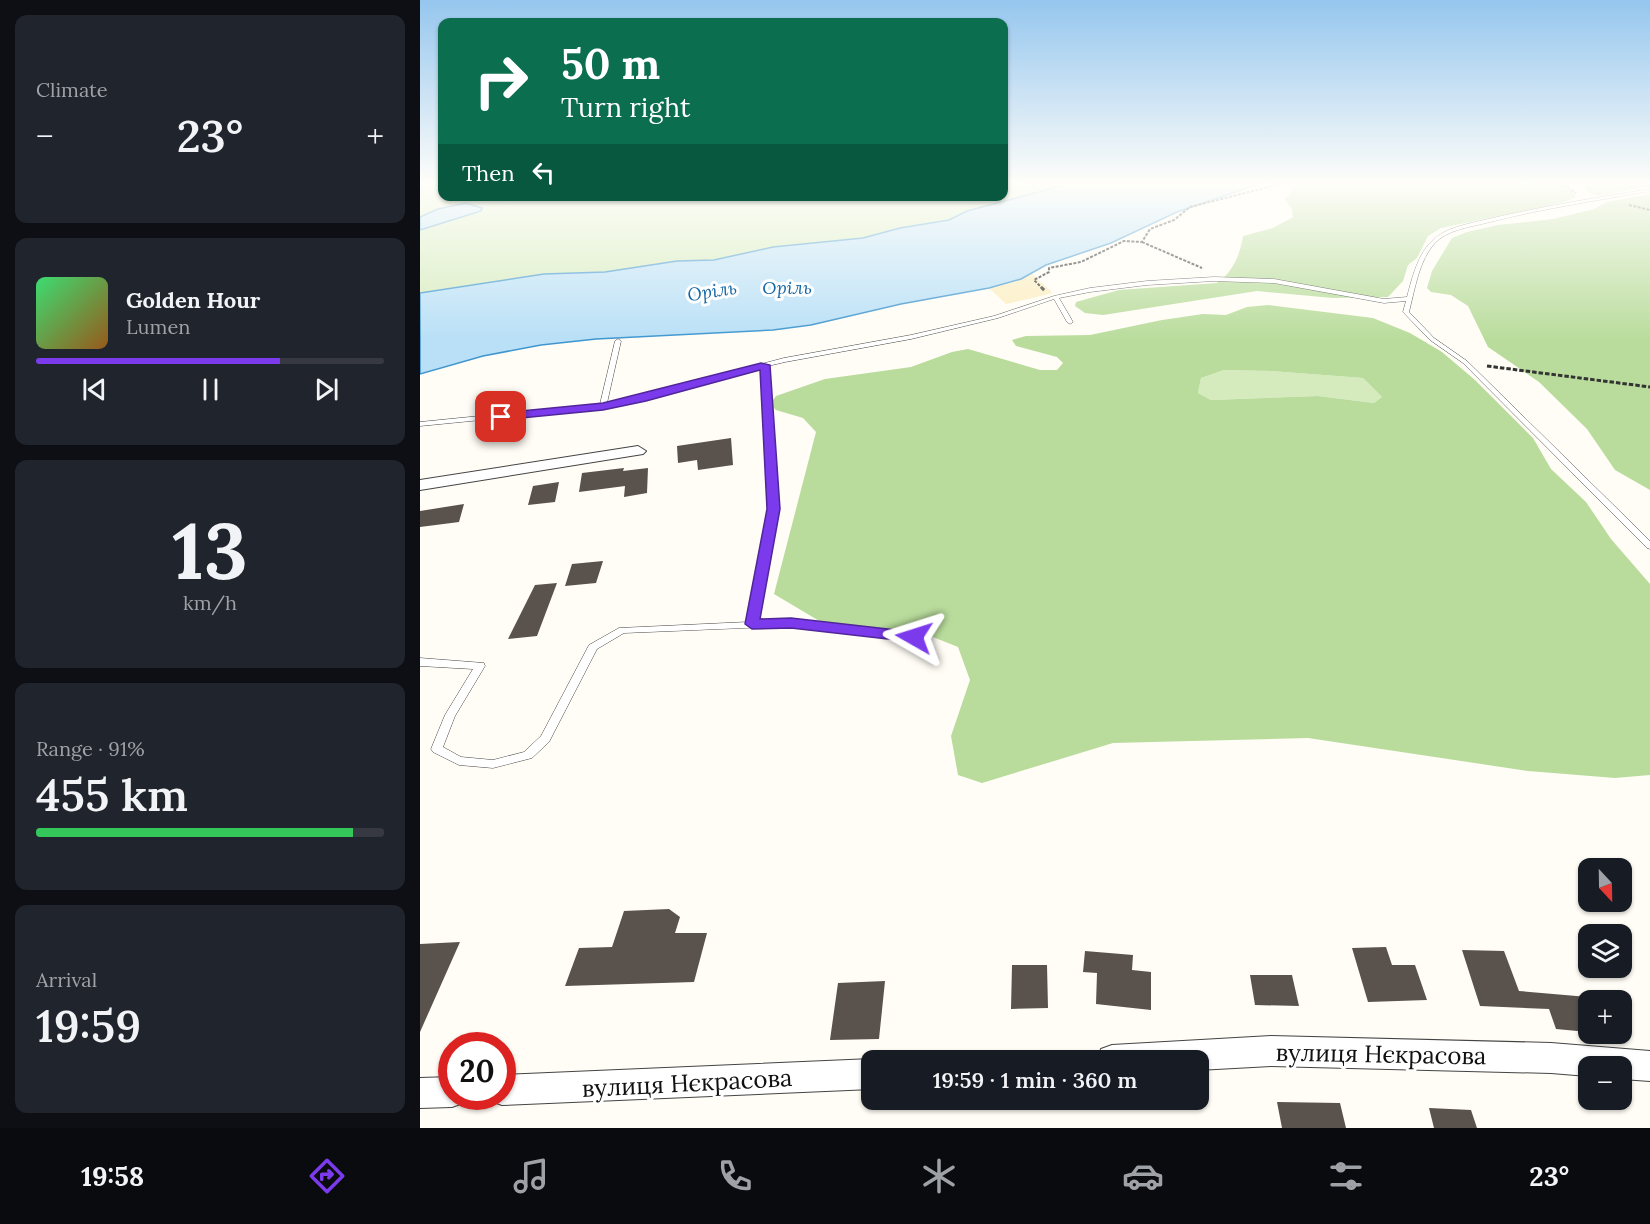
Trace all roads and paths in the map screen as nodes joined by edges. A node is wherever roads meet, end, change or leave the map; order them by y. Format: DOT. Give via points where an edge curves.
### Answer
graph roads {
  1 [pos="1147,235"];
  2 [pos="1442,235"];
  3 [pos="1142,242"];
  4 [pos="1214,279"];
  5 [pos="1054,297"];
  6 [pos="1409,299"];
  7 [pos="1384,301"];
  8 [pos="1406,312"];
  9 [pos="1070,322"];
  10 [pos="618,341"];
  11 [pos="1465,362"];
  12 [pos="765,365"];
  13 [pos="1650,387"];
  14 [pos="603,406"];
  15 [pos="420,424"];
  16 [pos="638,451"];
  17 [pos="420,485"];
  18 [pos="1650,546"];
  19 [pos="752,624"];
  20 [pos="914,637"];
  21 [pos="420,662"];
  22 [pos="1209,1055"];
  23 [pos="1650,1066"];
  24 [pos="861,1074"];
  25 [pos="516,1089"];
  26 [pos="438,1092"];
  27 [pos="420,1093"];
  1 -- 3 [label="path"];
  2 -- 6 [label="lane" via="1434,241 1417,273"];
  3 -- 4 [label="path" via="1199,265"];
  3 -- 5 [label="path" via="1124,241 1081,262 1049,268 1049,272 1034,280"];
  4 -- 5 [label="lane" via="1147,283"];
  4 -- 7 [label="lane" via="1274,281"];
  5 -- 9 [label="lane"];
  5 -- 12 [label="lane" via="996,317 911,337"];
  6 -- 7 [label="lane"];
  6 -- 8 [label="lane"];
  7 -- 8 [label="lane"];
  8 -- 11 [label="lane" via="1432,339"];
  10 -- 14 [label="lane"];
  11 -- 13 [label="path"];
  11 -- 18 [label="lane"];
  12 -- 14 [label="lane"];
  12 -- 19 [label="lane" via="773,509"];
  14 -- 15 [label="lane"];
  16 -- 17 [label="street"];
  19 -- 20 [label="lane" via="791,623"];
  19 -- 21 [label="lane" via="622,630 593,647 545,738 528,755 493,764 459,761 438,749 450,715 480,666"];
  22 -- 23 [label="street, вулиця Нєкрасова" via="1271,1051 1551,1058"];
  24 -- 25 [label="street, вулиця Нєкрасова"];
  26 -- 27 [label="street"];
}
